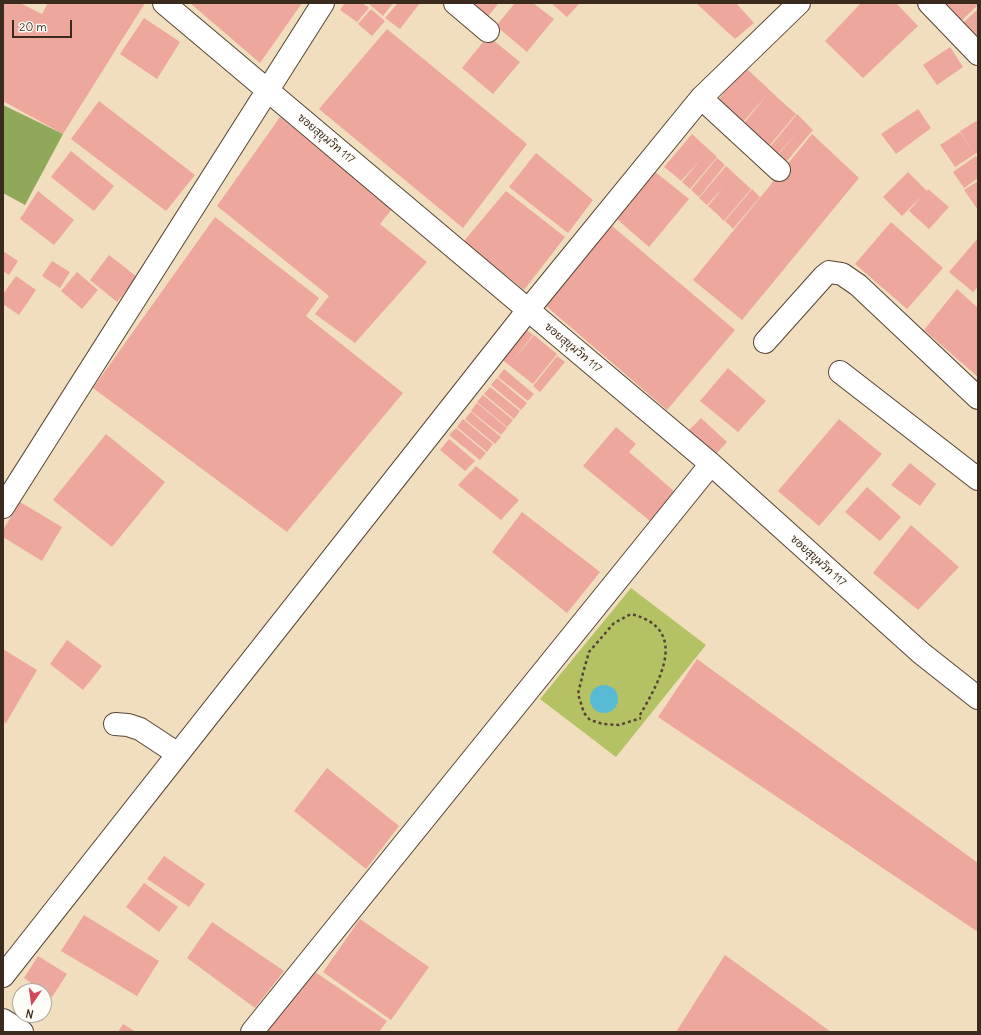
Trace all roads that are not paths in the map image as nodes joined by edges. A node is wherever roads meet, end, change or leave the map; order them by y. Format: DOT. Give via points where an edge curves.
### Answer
graph roads {
  1 [pos="164,3"];
  2 [pos="323,3"];
  3 [pos="455,3"];
  4 [pos="799,3"];
  5 [pos="929,3"];
  6 [pos="488,31"];
  7 [pos="978,54"];
  8 [pos="268,89"];
  9 [pos="701,98"];
  10 [pos="779,170"];
  11 [pos="528,310"];
  12 [pos="765,342"];
  13 [pos="840,372"];
  14 [pos="978,398"];
  15 [pos="711,464"];
  16 [pos="978,479"];
  17 [pos="3,507"];
  18 [pos="978,698"];
  19 [pos="115,724"];
  20 [pos="178,754"];
  21 [pos="3,976"];
  22 [pos="3,1020"];
  23 [pos="22,1032"];
  24 [pos="252,1032"];
  1 -- 8 [label="street, ซอยสุขุมวิท 117"];
  2 -- 8 [label="street"];
  3 -- 6 [label="street"];
  4 -- 9 [label="street"];
  5 -- 7 [label="street"];
  8 -- 11 [label="street, ซอยสุขุมวิท 117"];
  8 -- 17 [label="street"];
  9 -- 10 [label="street"];
  9 -- 11 [label="street"];
  11 -- 15 [label="street, ซอยสุขุมวิท 117"];
  11 -- 20 [label="street"];
  12 -- 14 [label="street" via="824,276 829,272 842,274 858,285"];
  13 -- 16 [label="street"];
  15 -- 18 [label="street, ซอยสุขุมวิท 117" via="921,653"];
  15 -- 24 [label="street"];
  19 -- 20 [label="street" via="140,729"];
  20 -- 21 [label="street"];
  22 -- 23 [label="street"];
}
